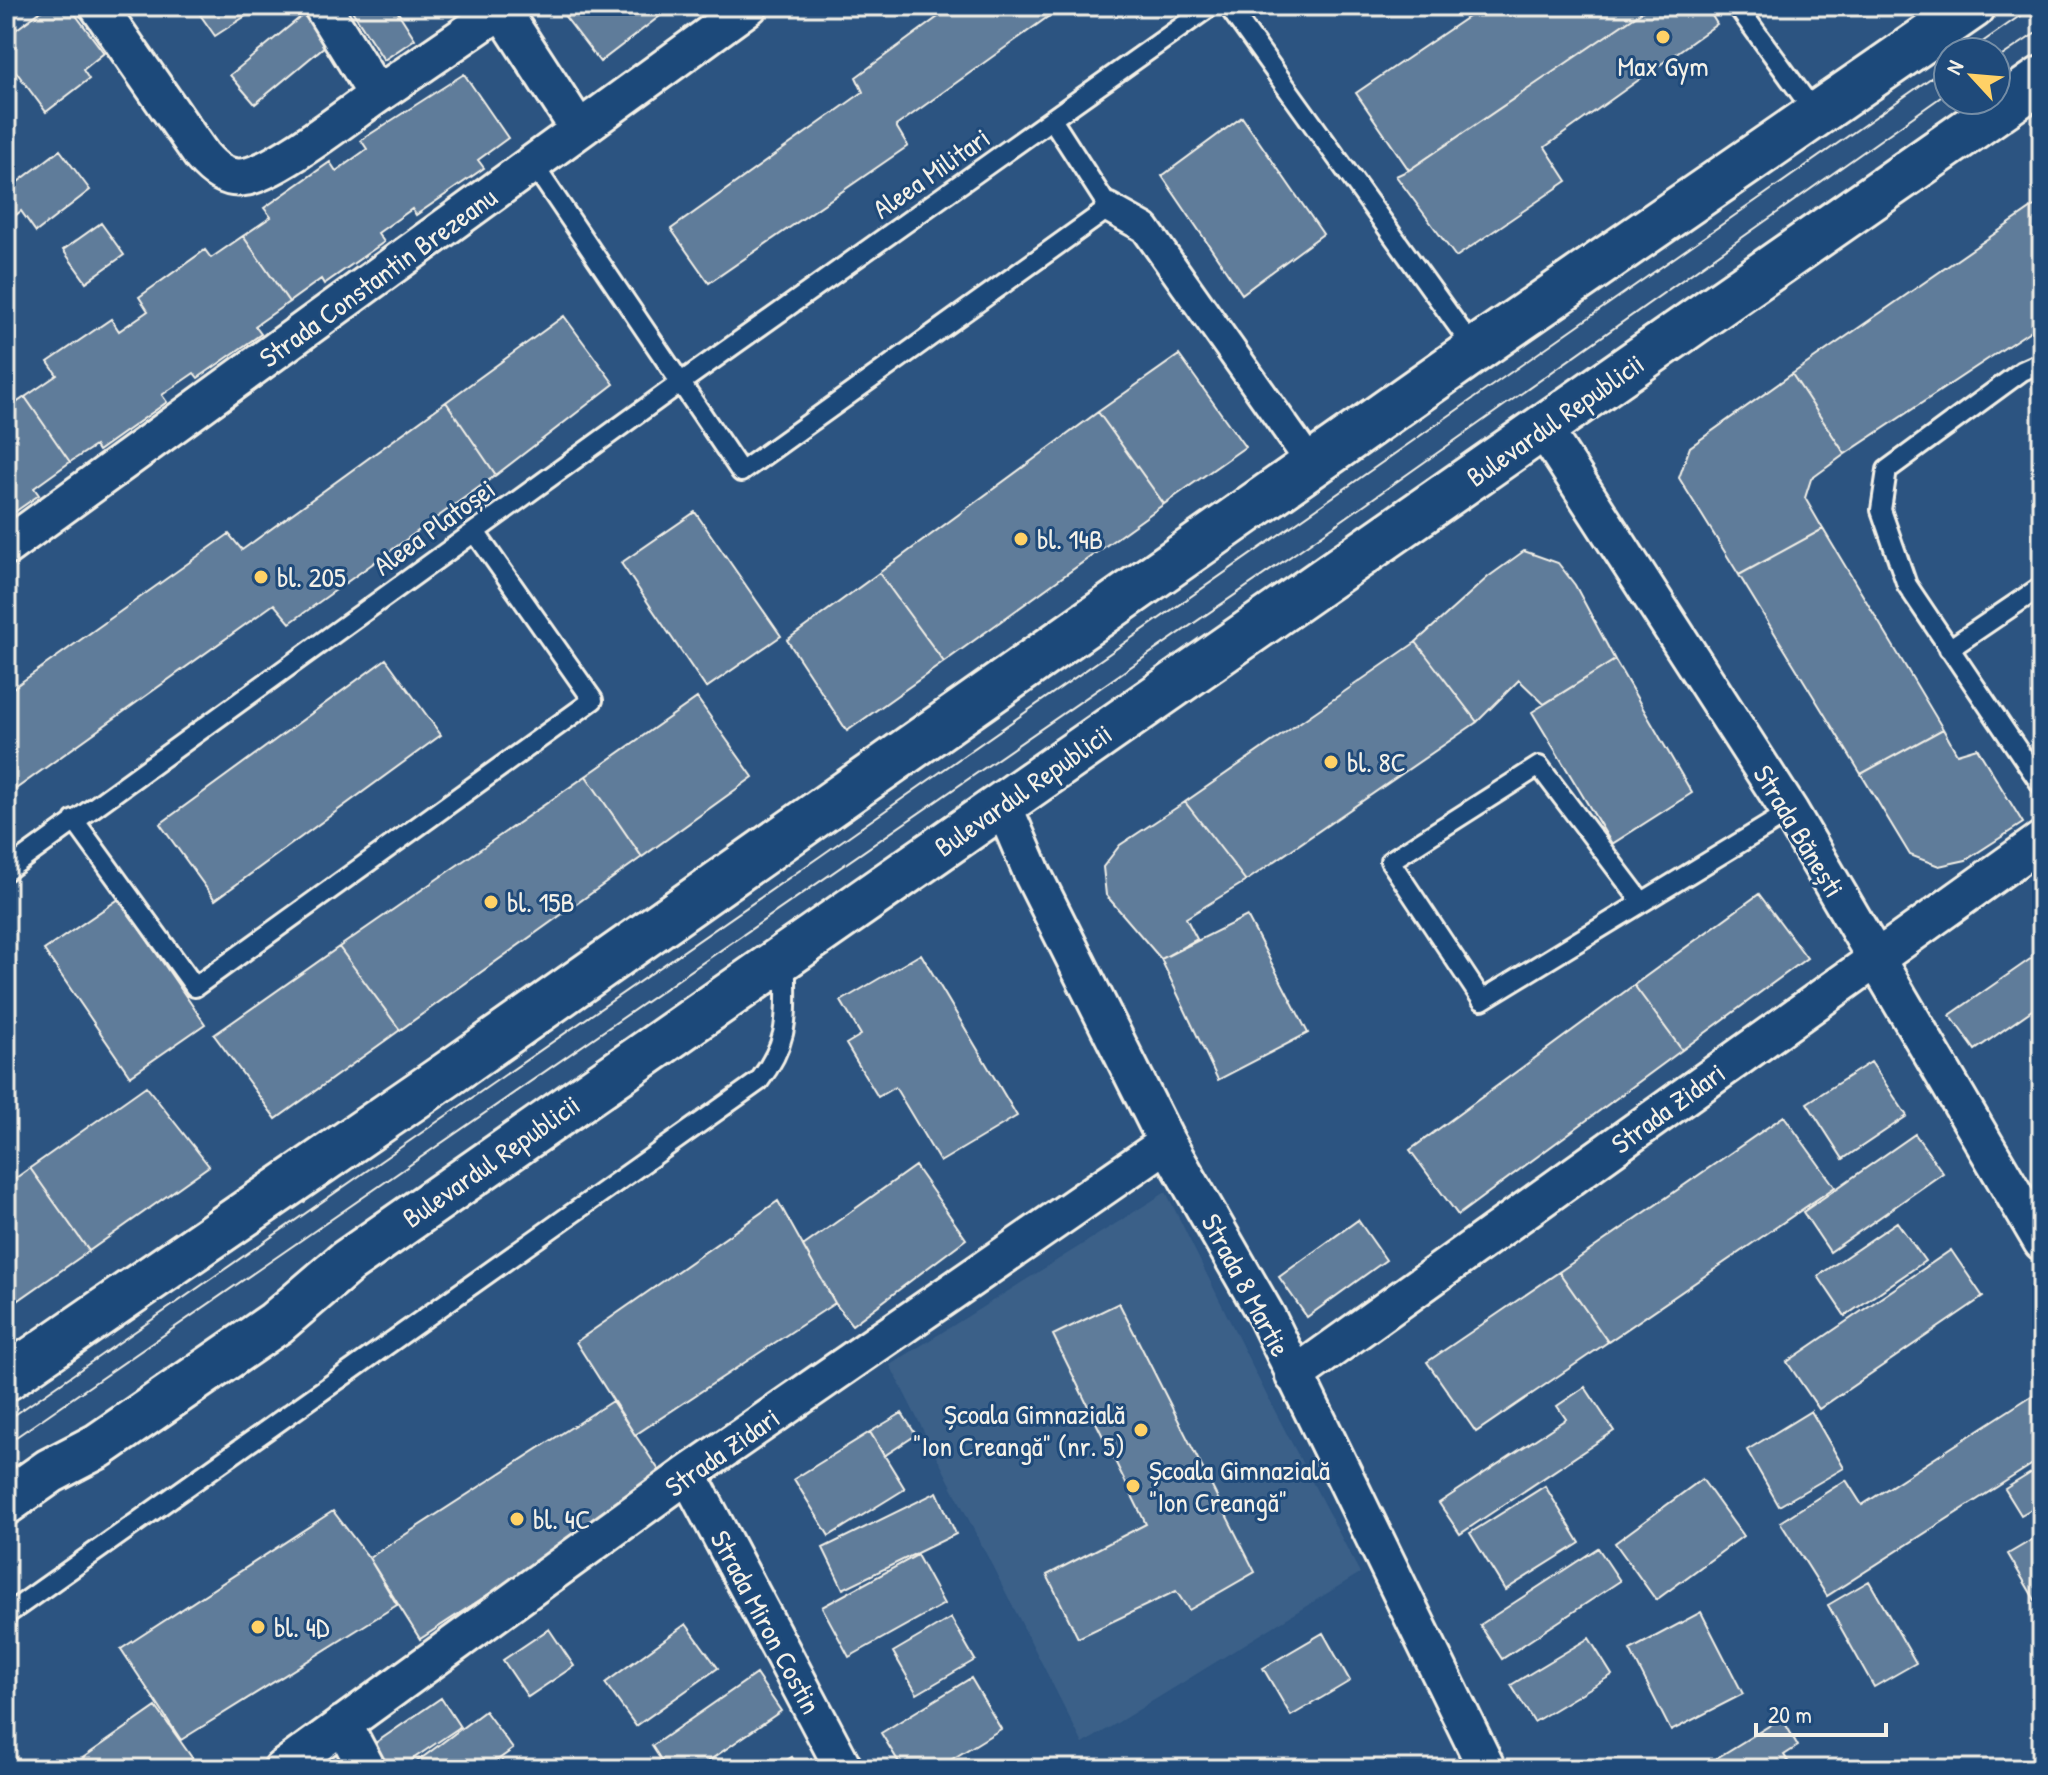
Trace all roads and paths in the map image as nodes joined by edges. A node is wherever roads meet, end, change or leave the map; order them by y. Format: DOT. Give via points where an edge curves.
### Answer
graph roads {
  1 [pos="98,6"];
  2 [pos="322,6"];
  3 [pos="749,6"];
  4 [pos="1211,6"];
  5 [pos="1228,6"];
  6 [pos="1737,6"];
  7 [pos="1973,6"];
  8 [pos="500,8"];
  9 [pos="2042,79"];
  10 [pos="377,95"];
  11 [pos="1815,113"];
  12 [pos="1053,121"];
  13 [pos="578,128"];
  14 [pos="533,164"];
  15 [pos="1109,208"];
  16 [pos="1475,350"];
  17 [pos="2042,362"];
  18 [pos="680,383"];
  19 [pos="1543,428"];
  20 [pos="1312,465"];
  21 [pos="475,532"];
  22 [pos="6,547"];
  23 [pos="2042,586"];
  24 [pos="1949,649"];
  25 [pos="2042,786"];
  26 [pos="1002,803"];
  27 [pos="1790,812"];
  28 [pos="74,820"];
  29 [pos="2042,840"];
  30 [pos="6,871"];
  31 [pos="1641,901"];
  32 [pos="786,955"];
  33 [pos="1875,959"];
  34 [pos="1167,1143"];
  35 [pos="2042,1242"];
  36 [pos="1294,1376"];
  37 [pos="6,1378"];
  38 [pos="688,1474"];
  39 [pos="6,1502"];
  40 [pos="6,1615"];
  41 [pos="343,1724"];
  42 [pos="282,1769"];
  43 [pos="367,1769"];
  44 [pos="844,1769"];
  45 [pos="1487,1769"];
  1 -- 10 [label="street" via="202,156 230,177 261,172"];
  2 -- 10 [label="street"];
  3 -- 13 [label="street, Strada Constantin Brezeanu"];
  4 -- 12 [label="lane, Aleea Militari"];
  5 -- 16 [label="lane"];
  6 -- 11 [label="lane"];
  7 -- 11 [label="main road"];
  8 -- 10 [label="street"];
  8 -- 13 [label="street"];
  9 -- 19 [label="main road, Bulevardul Republicii"];
  11 -- 16 [label="main road"];
  12 -- 15 [label="lane"];
  12 -- 18 [label="lane, Aleea Militari"];
  13 -- 14 [label="street, Strada Constantin Brezeanu"];
  14 -- 18 [label="lane"];
  14 -- 22 [label="street, Strada Constantin Brezeanu"];
  15 -- 18 [label="lane" via="741,472"];
  15 -- 20 [label="street" via="1145,228"];
  16 -- 20 [label="main road"];
  17 -- 24 [label="lane" via="2022,371 1887,470 1881,510 1907,585"];
  18 -- 21 [label="lane, Aleea Platoșei"];
  19 -- 26 [label="main road, Bulevardul Republicii"];
  19 -- 27 [label="street, Strada Bănești"];
  20 -- 37 [label="main road" via="461,1065"];
  21 -- 28 [label="lane, Aleea Platoșei"];
  21 -- 28 [label="lane" via="593,700 208,978 195,987"];
  23 -- 24 [label="lane"];
  24 -- 25 [label="lane"];
  26 -- 32 [label="main road, Bulevardul Republicii"];
  26 -- 34 [label="street, Strada 8 Martie"];
  27 -- 31 [label="lane"];
  27 -- 33 [label="street, Strada Bănești"];
  28 -- 30 [label="lane, Aleea Platoșei"];
  29 -- 33 [label="street, Strada Zidari"];
  31 -- 31 [label="lane" via="1482,1000 1390,861 1539,766"];
  32 -- 39 [label="main road, Bulevardul Republicii" via="347,1262 276,1323 98,1446"];
  32 -- 40 [label="lane" via="785,1037 759,1081"];
  33 -- 35 [label="street, Strada Bănești"];
  33 -- 36 [label="street, Strada Zidari"];
  34 -- 36 [label="street, Strada 8 Martie" via="1267,1317"];
  34 -- 38 [label="street, Strada Zidari"];
  36 -- 45 [label="street, Strada 8 Martie"];
  38 -- 41 [label="street, Strada Zidari"];
  38 -- 44 [label="street, Strada Miron Costin"];
  41 -- 42 [label="street, Strada Zidari"];
  41 -- 43 [label="street"];
}
